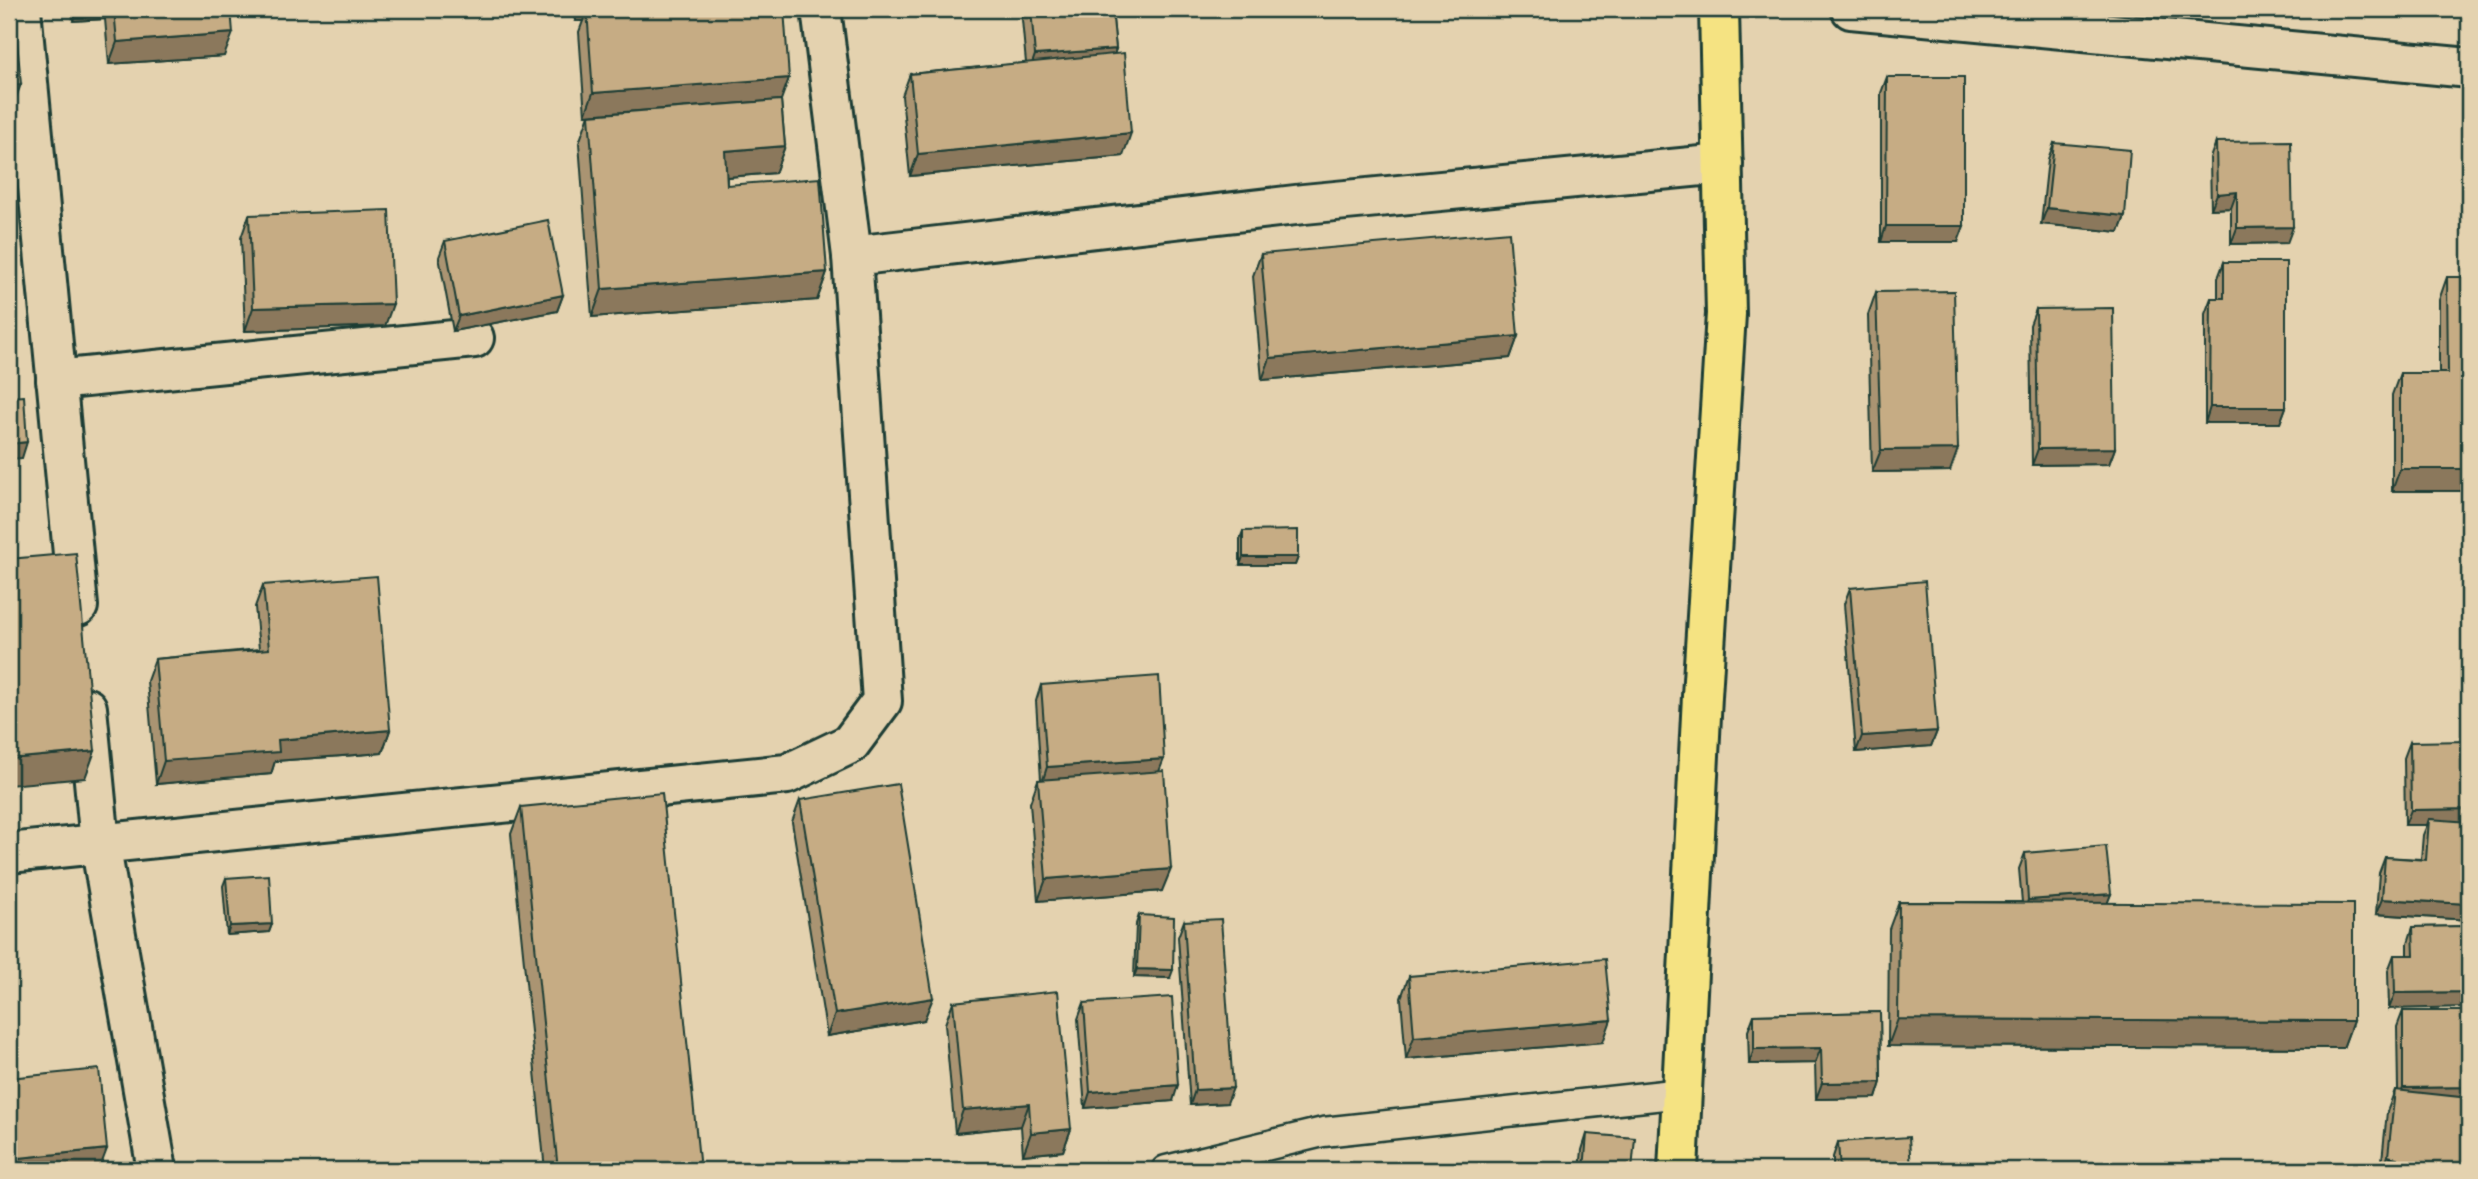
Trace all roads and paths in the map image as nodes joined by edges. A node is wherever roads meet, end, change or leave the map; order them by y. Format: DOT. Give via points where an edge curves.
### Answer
graph roads {
  1 [pos="21,9"];
  2 [pos="821,9"];
  3 [pos="1719,9"];
  4 [pos="1851,9"];
  5 [pos="2469,68"];
  6 [pos="1723,164"];
  7 [pos="852,256"];
  8 [pos="474,338"];
  9 [pos="56,380"];
  10 [pos="81,639"];
  11 [pos="85,680"];
  12 [pos="100,843"];
  13 [pos="9,853"];
  14 [pos="1682,1093"];
  15 [pos="157,1170"];
  16 [pos="1166,1170"];
  17 [pos="1678,1170"];
  1 -- 9 [label="street"];
  2 -- 7 [label="street"];
  3 -- 6 [label="main road"];
  4 -- 5 [label="street"];
  6 -- 7 [label="street" via="1304,204"];
  6 -- 14 [label="main road" via="1726,314"];
  7 -- 12 [label="street" via="882,701 850,744 787,774"];
  8 -- 9 [label="street"];
  9 -- 10 [label="street"];
  11 -- 12 [label="street"];
  12 -- 13 [label="street"];
  12 -- 15 [label="street"];
  14 -- 16 [label="lane" via="1323,1132"];
  14 -- 17 [label="main road"];
}
